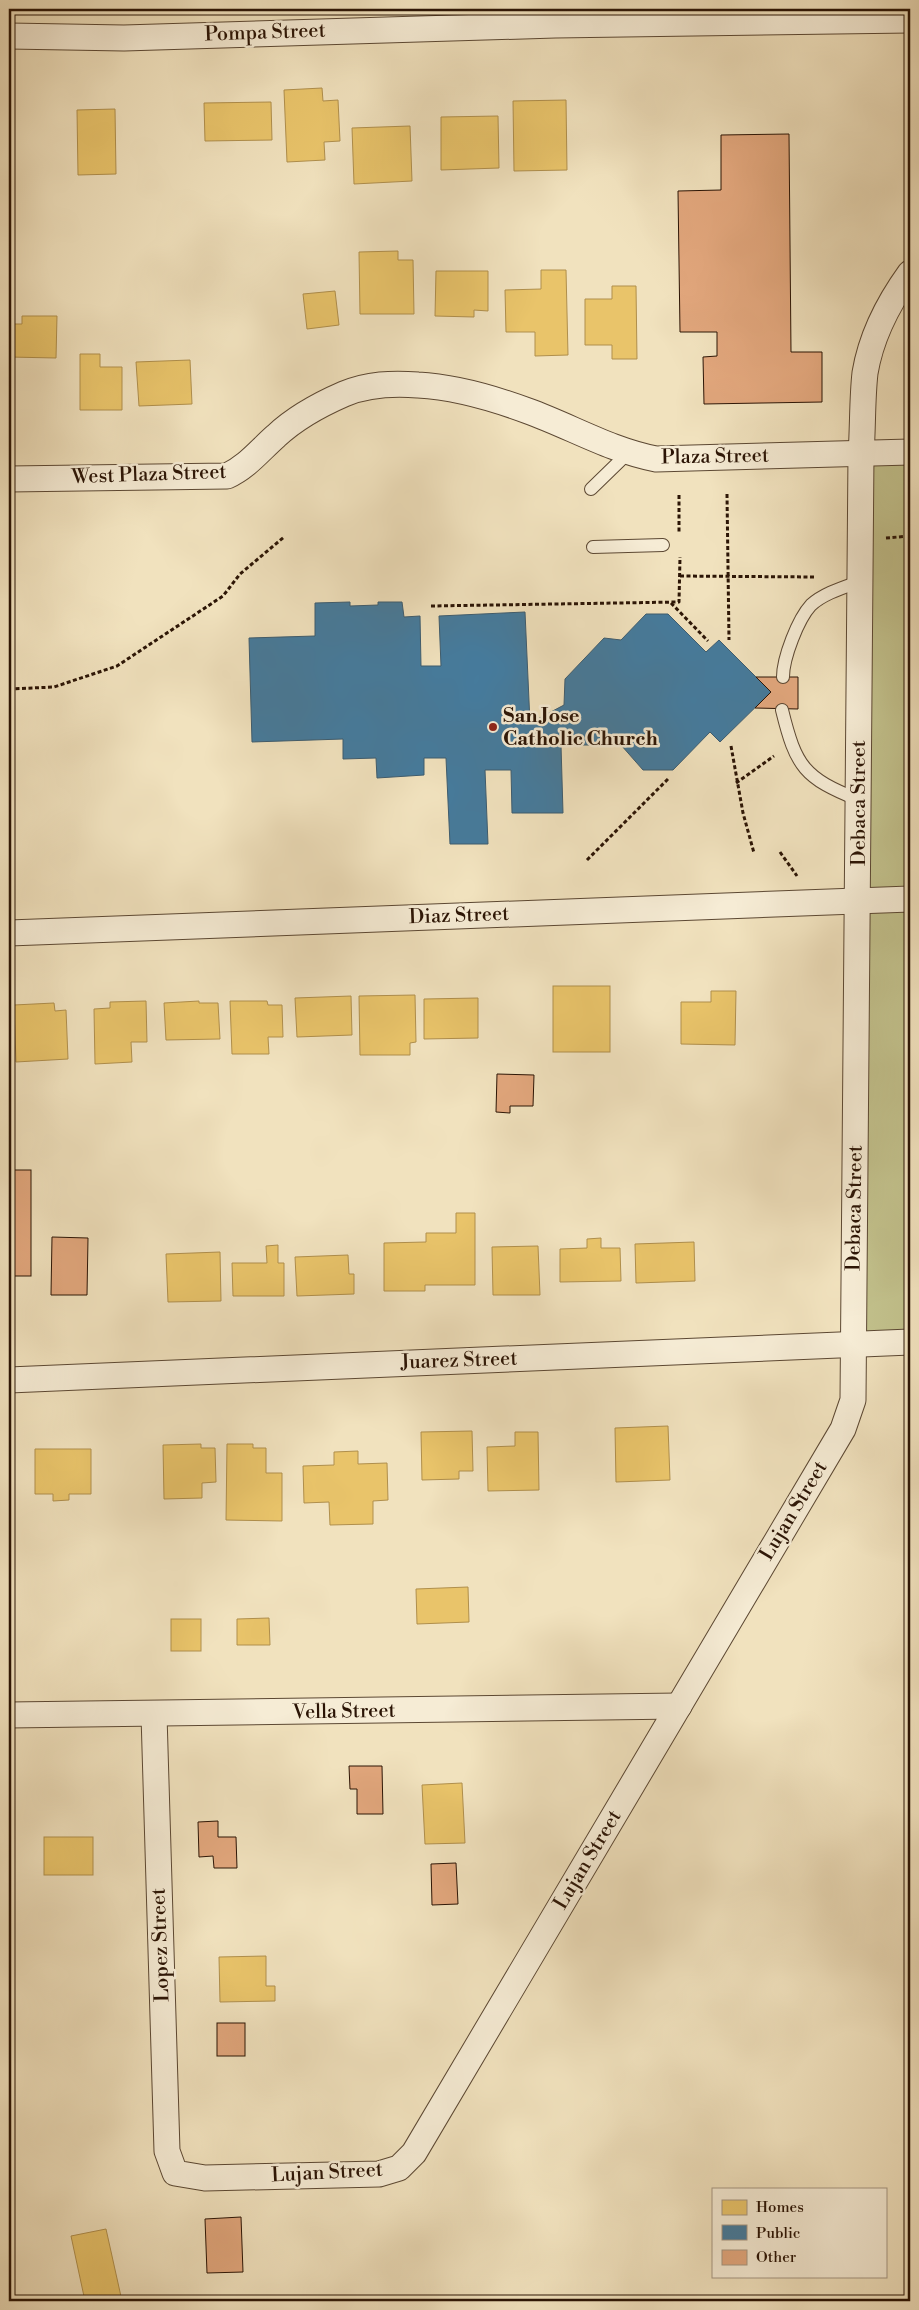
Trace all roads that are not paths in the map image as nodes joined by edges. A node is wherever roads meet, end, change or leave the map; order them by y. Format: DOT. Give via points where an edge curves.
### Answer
graph roads {
  1 [pos="555,17"];
  2 [pos="910,20"];
  3 [pos="9,36"];
  4 [pos="910,273"];
  5 [pos="529,411"];
  6 [pos="910,452"];
  7 [pos="628,453"];
  8 [pos="862,454"];
  9 [pos="9,479"];
  10 [pos="591,490"];
  11 [pos="663,545"];
  12 [pos="593,547"];
  13 [pos="861,581"];
  14 [pos="783,677"];
  15 [pos="782,710"];
  16 [pos="859,800"];
  17 [pos="910,899"];
  18 [pos="858,901"];
  19 [pos="9,933"];
  20 [pos="910,1342"];
  21 [pos="854,1345"];
  22 [pos="9,1380"];
  23 [pos="679,1706"];
  24 [pos="9,1715"];
  25 [pos="154,1715"];
  26 [pos="175,2173"];
  1 -- 2 [label="street, Pompa Street"];
  1 -- 3 [label="street, Pompa Street" via="124,38"];
  4 -- 8 [label="street, Debaca Street" via="886,311 872,345 865,374"];
  5 -- 7 [label="street, Plaza Street"];
  5 -- 9 [label="street, West Plaza Street" via="441,386 378,384 344,394 303,417 278,434 240,470 227,476"];
  6 -- 8 [label="street, Plaza Street"];
  7 -- 8 [label="street, Plaza Street" via="656,458"];
  7 -- 10 [label="lane"];
  8 -- 13 [label="street, Debaca Street"];
  11 -- 12 [label="lane"];
  13 -- 14 [label="lane" via="811,605 794,634 783,665"];
  13 -- 16 [label="street, Debaca Street"];
  15 -- 16 [label="lane" via="791,746 805,771"];
  16 -- 18 [label="street, Debaca Street"];
  17 -- 18 [label="street, Diaz Street"];
  18 -- 19 [label="street, Diaz Street"];
  18 -- 21 [label="street, Debaca Street"];
  20 -- 21 [label="street, Juarez Street"];
  21 -- 22 [label="street, Juarez Street"];
  21 -- 23 [label="street, Lujan Street" via="853,1400 843,1429"];
  23 -- 25 [label="street, Vella Street"];
  23 -- 26 [label="street, Lujan Street" via="414,2154 399,2168 379,2174 205,2178"];
  24 -- 25 [label="street, Vella Street"];
  25 -- 26 [label="street, Lopez Street" via="167,2151"];
}
